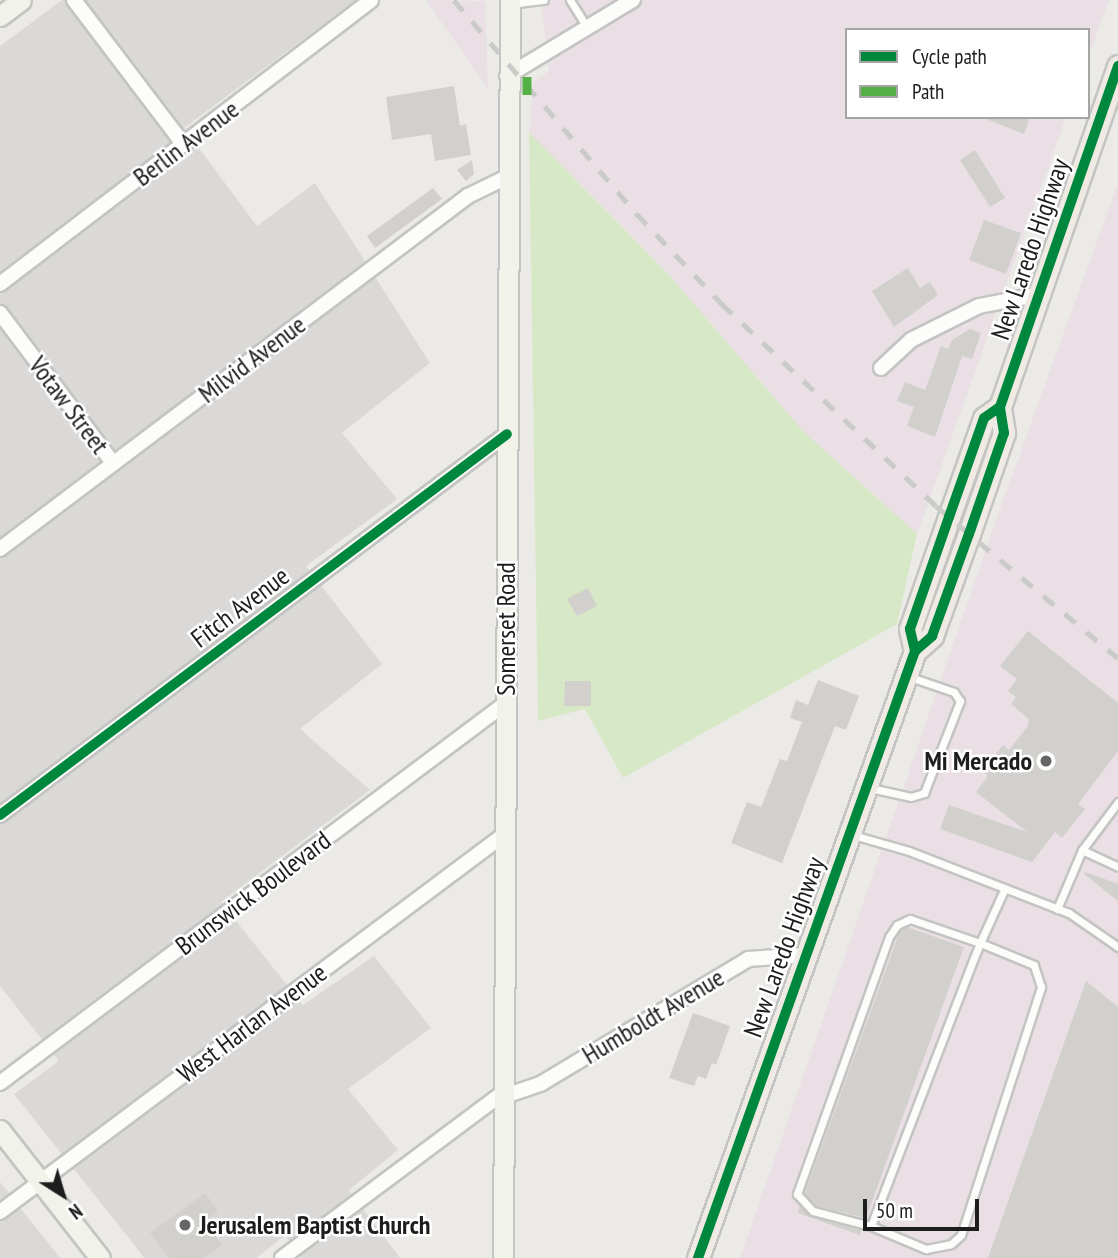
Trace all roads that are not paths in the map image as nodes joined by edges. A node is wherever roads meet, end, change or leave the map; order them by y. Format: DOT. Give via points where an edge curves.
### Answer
graph roads {
  1 [pos="21,0"];
  2 [pos="74,0"];
  3 [pos="372,0"];
  4 [pos="544,0"];
  5 [pos="570,0"];
  6 [pos="633,0"];
  7 [pos="510,2"];
  8 [pos="0,16"];
  9 [pos="587,27"];
  10 [pos="1118,66"];
  11 [pos="507,76"];
  12 [pos="184,145"];
  13 [pos="509,176"];
  14 [pos="0,285"];
  15 [pos="1036,295"];
  16 [pos="0,313"];
  17 [pos="881,368"];
  18 [pos="507,434"];
  19 [pos="113,463"];
  20 [pos="0,549"];
  21 [pos="906,676"];
  22 [pos="506,703"];
  23 [pos="866,787"];
  24 [pos="1118,802"];
  25 [pos="0,815"];
  26 [pos="505,834"];
  27 [pos="849,834"];
  28 [pos="1082,850"];
  29 [pos="1118,867"];
  30 [pos="1004,888"];
  31 [pos="1057,909"];
  32 [pos="980,943"];
  33 [pos="1118,947"];
  34 [pos="805,955"];
  35 [pos="0,1083"];
  36 [pos="505,1093"];
  37 [pos="0,1130"];
  38 [pos="40,1182"];
  39 [pos="0,1212"];
  40 [pos="871,1226"];
  41 [pos="700,1257"];
  42 [pos="100,1258"];
  43 [pos="282,1258"];
  44 [pos="503,1258"];
  1 -- 8 [label="main road"];
  2 -- 12 [label="street"];
  3 -- 12 [label="street, Berlin Avenue"];
  4 -- 7 [label="lane"];
  5 -- 9 [label="lane"];
  6 -- 9 [label="street"];
  7 -- 11 [label="main road, Somerset Road"];
  9 -- 11 [label="street"];
  10 -- 15 [label="main road, New Laredo Highway"];
  11 -- 13 [label="main road, Somerset Road"];
  12 -- 14 [label="street, Berlin Avenue"];
  13 -- 18 [label="main road, Somerset Road"];
  13 -- 19 [label="street, Milvid Avenue" via="468,196"];
  15 -- 17 [label="street" via="990,301 953,318 911,340"];
  15 -- 21 [label="main road, New Laredo Highway" via="1000,407 1004,433 974,522 932,636 915,651"];
  16 -- 19 [label="street, Votaw Street"];
  18 -- 22 [label="main road, Somerset Road"];
  18 -- 25 [label="street, Fitch Avenue"];
  19 -- 20 [label="street, Milvid Avenue"];
  21 -- 23 [label="main road, New Laredo Highway"];
  21 -- 23 [label="lane" via="954,692 960,701 924,793 911,797"];
  22 -- 26 [label="main road, Somerset Road"];
  22 -- 35 [label="street, Brunswick Boulevard"];
  23 -- 27 [label="main road, New Laredo Highway"];
  24 -- 28 [label="lane"];
  26 -- 36 [label="main road, Somerset Road"];
  26 -- 38 [label="street, West Harlan Avenue"];
  27 -- 30 [label="lane" via="909,851"];
  27 -- 34 [label="main road, New Laredo Highway"];
  28 -- 29 [label="lane"];
  28 -- 31 [label="lane"];
  30 -- 31 [label="lane"];
  30 -- 32 [label="lane"];
  31 -- 33 [label="lane"];
  32 -- 40 [label="lane"];
  32 -- 40 [label="lane" via="1034,965 1041,987 961,1235 951,1244 926,1249"];
  32 -- 40 [label="lane" via="910,919 897,925 889,937 797,1194 813,1211"];
  34 -- 36 [label="street, Humboldt Avenue" via="748,959 542,1083"];
  34 -- 41 [label="main road, New Laredo Highway"];
  36 -- 43 [label="street, Humboldt Avenue"];
  36 -- 44 [label="main road, Somerset Road"];
  37 -- 38 [label="main road"];
  38 -- 39 [label="street, West Harlan Avenue"];
  38 -- 42 [label="main road"];
}
